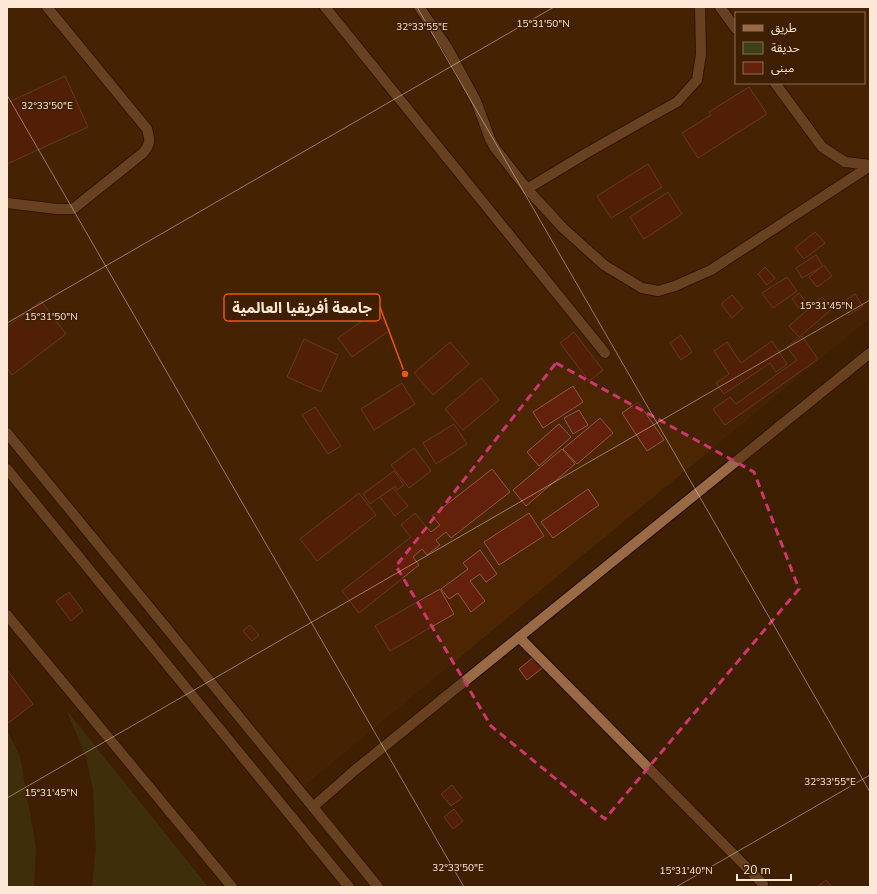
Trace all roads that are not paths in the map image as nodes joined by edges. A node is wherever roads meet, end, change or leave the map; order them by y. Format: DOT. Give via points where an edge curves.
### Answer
graph roads {
  1 [pos="47,7"];
  2 [pos="325,7"];
  3 [pos="419,7"];
  4 [pos="700,7"];
  5 [pos="720,7"];
  6 [pos="735,28"];
  7 [pos="776,84"];
  8 [pos="870,165"];
  9 [pos="527,189"];
  10 [pos="7,203"];
  11 [pos="605,353"];
  12 [pos="870,353"];
  13 [pos="7,433"];
  14 [pos="7,469"];
  15 [pos="7,616"];
  16 [pos="519,637"];
  17 [pos="313,807"];
  18 [pos="764,884"];
  19 [pos="232,887"];
  20 [pos="349,887"];
  21 [pos="378,887"];
  1 -- 10 [label="street" via="147,128 149,146 73,208 56,209"];
  2 -- 11 [label="street"];
  3 -- 9 [label="street" via="447,47 476,100 495,148"];
  4 -- 9 [label="street" via="701,54 697,80 676,102"];
  5 -- 6 [label="street"];
  7 -- 8 [label="street" via="822,147 845,162"];
  8 -- 9 [label="street" via="711,270 658,292 642,288 604,265 563,228"];
  12 -- 16 [label="street"];
  13 -- 17 [label="street"];
  14 -- 20 [label="street"];
  15 -- 19 [label="street"];
  16 -- 17 [label="street"];
  16 -- 18 [label="street"];
  17 -- 21 [label="street"];
}
